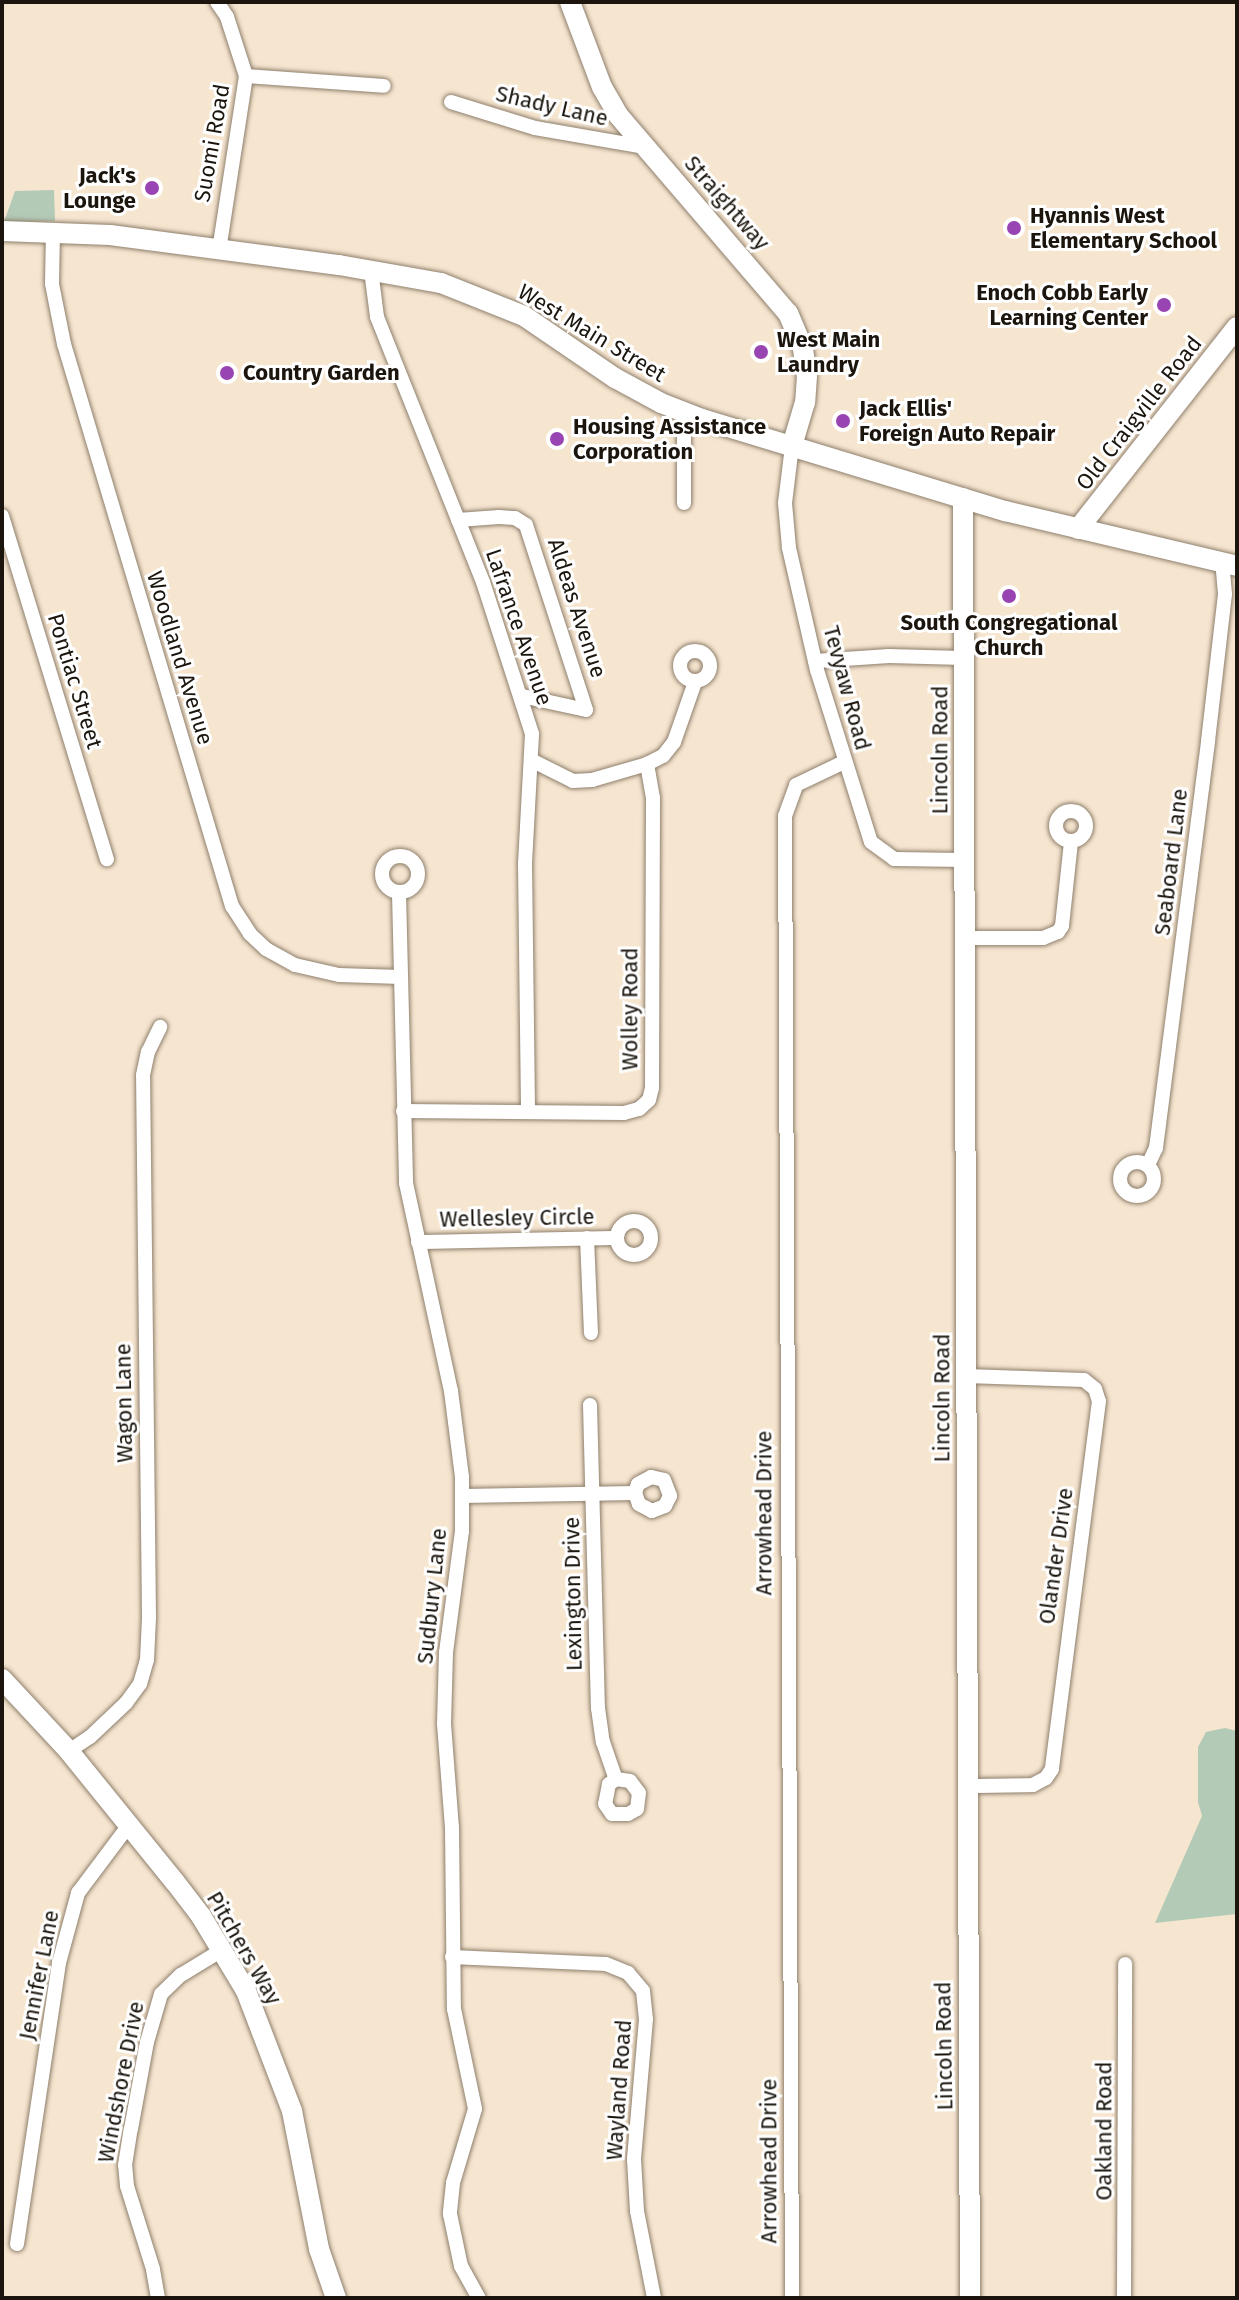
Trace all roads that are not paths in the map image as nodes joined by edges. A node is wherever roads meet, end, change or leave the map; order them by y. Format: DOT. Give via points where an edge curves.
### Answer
graph roads {
  1 [pos="217,2"];
  2 [pos="570,2"];
  3 [pos="246,76"];
  4 [pos="384,86"];
  5 [pos="451,102"];
  6 [pos="645,147"];
  7 [pos="2,231"];
  8 [pos="53,231"];
  9 [pos="219,250"];
  10 [pos="371,270"];
  11 [pos="1237,327"];
  12 [pos="684,412"];
  13 [pos="792,446"];
  14 [pos="963,498"];
  15 [pos="684,503"];
  16 [pos="2,516"];
  17 [pos="458,520"];
  18 [pos="1078,529"];
  19 [pos="1230,564"];
  20 [pos="963,658"];
  21 [pos="815,661"];
  22 [pos="695,682"];
  23 [pos="522,696"];
  24 [pos="531,760"];
  25 [pos="844,762"];
  26 [pos="647,764"];
  27 [pos="1071,842"];
  28 [pos="107,859"];
  29 [pos="964,860"];
  30 [pos="399,893"];
  31 [pos="965,938"];
  32 [pos="401,977"];
  33 [pos="160,1027"];
  34 [pos="403,1111"];
  35 [pos="528,1112"];
  36 [pos="1148,1165"];
  37 [pos="587,1238"];
  38 [pos="617,1238"];
  39 [pos="418,1242"];
  40 [pos="591,1333"];
  41 [pos="966,1376"];
  42 [pos="590,1405"];
  43 [pos="635,1493"];
  44 [pos="593,1494"];
  45 [pos="462,1496"];
  46 [pos="2,1679"];
  47 [pos="69,1751"];
  48 [pos="616,1779"];
  49 [pos="968,1786"];
  50 [pos="129,1825"];
  51 [pos="222,1950"];
  52 [pos="452,1957"];
  53 [pos="1125,1964"];
  54 [pos="17,2244"];
  55 [pos="158,2298"];
  56 [pos="336,2298"];
  57 [pos="479,2298"];
  58 [pos="654,2298"];
  59 [pos="792,2298"];
  60 [pos="970,2298"];
  61 [pos="1124,2298"];
  1 -- 3 [label="street, Suomi Road"];
  2 -- 6 [label="street, Straightway" via="607,97"];
  3 -- 4 [label="street"];
  3 -- 9 [label="street, Suomi Road"];
  5 -- 6 [label="street, Shady Lane" via="535,128"];
  6 -- 13 [label="street, Straightway" via="751,266 793,323 807,389"];
  7 -- 8 [label="street, West Main Street"];
  8 -- 9 [label="street, West Main Street"];
  8 -- 32 [label="street, Woodland Avenue" via="52,284 64,344 232,906 250,934 295,965 339,975"];
  9 -- 10 [label="street, West Main Street"];
  10 -- 12 [label="street, West Main Street" via="441,283 514,312 615,378"];
  10 -- 17 [label="street, Lafrance Avenue" via="377,317"];
  11 -- 18 [label="street, Old Craigville Road"];
  12 -- 13 [label="street, West Main Street"];
  12 -- 15 [label="street"];
  13 -- 14 [label="street, West Main Street"];
  13 -- 21 [label="street, Tevyaw Road" via="785,525"];
  14 -- 18 [label="street, West Main Street"];
  14 -- 20 [label="street, Lincoln Road"];
  16 -- 28 [label="street, Pontiac Street"];
  17 -- 23 [label="street, Lafrance Avenue"];
  17 -- 23 [label="street, Aldeas Avenue" via="515,518 526,525 586,710"];
  18 -- 19 [label="street, West Main Street"];
  19 -- 36 [label="street, Seaboard Lane" via="1160,1123"];
  20 -- 21 [label="street"];
  20 -- 29 [label="street, Lincoln Road"];
  21 -- 25 [label="street, Tevyaw Road"];
  22 -- 26 [label="street" via="674,742"];
  23 -- 24 [label="street, Lafrance Avenue" via="532,734"];
  24 -- 26 [label="street" via="573,781"];
  24 -- 35 [label="street, Lafrance Avenue" via="525,878"];
  25 -- 29 [label="street, Tevyaw Road" via="871,842 880,852 912,862"];
  25 -- 59 [label="street, Arrowhead Drive" via="796,785 785,827"];
  26 -- 35 [label="street, Wolley Road" via="653,798 649,1100 624,1113"];
  27 -- 31 [label="street" via="1058,932 1043,938"];
  29 -- 31 [label="street, Lincoln Road"];
  30 -- 32 [label="street, Sudbury Lane"];
  31 -- 41 [label="street, Lincoln Road"];
  32 -- 34 [label="street, Sudbury Lane"];
  33 -- 47 [label="street, Wagon Lane" via="143,1075 147,1660 140,1684 126,1703"];
  34 -- 35 [label="street, Wolley Road"];
  34 -- 39 [label="street, Sudbury Lane" via="406,1183"];
  37 -- 38 [label="street, Wellesley Circle"];
  37 -- 39 [label="street, Wellesley Circle"];
  37 -- 40 [label="street"];
  39 -- 45 [label="street, Sudbury Lane" via="451,1391"];
  41 -- 49 [label="street, Lincoln Road"];
  41 -- 49 [label="street, Olander Drive" via="1084,1380 1099,1401 1052,1769 1033,1785"];
  42 -- 44 [label="street, Lexington Drive"];
  43 -- 44 [label="street"];
  44 -- 45 [label="street"];
  44 -- 48 [label="street, Lexington Drive" via="598,1708"];
  45 -- 52 [label="street, Sudbury Lane" via="445,1672"];
  46 -- 47 [label="street, Pitchers Way"];
  47 -- 50 [label="street, Pitchers Way"];
  49 -- 60 [label="street, Lincoln Road"];
  50 -- 51 [label="street, Pitchers Way"];
  50 -- 54 [label="street, Jennifer Lane" via="78,1893 59,1963"];
  51 -- 55 [label="street, Windshore Drive" via="161,1994 147,2042 125,2165"];
  51 -- 56 [label="street, Pitchers Way" via="279,2070 303,2159 319,2249"];
  52 -- 57 [label="street, Sudbury Lane" via="454,2009 475,2109 453,2183 450,2214 461,2266"];
  52 -- 58 [label="street, Wayland Road" via="614,1965 643,1991 646,2019 634,2159 637,2211"];
  53 -- 61 [label="street, Oakland Road"];
}
